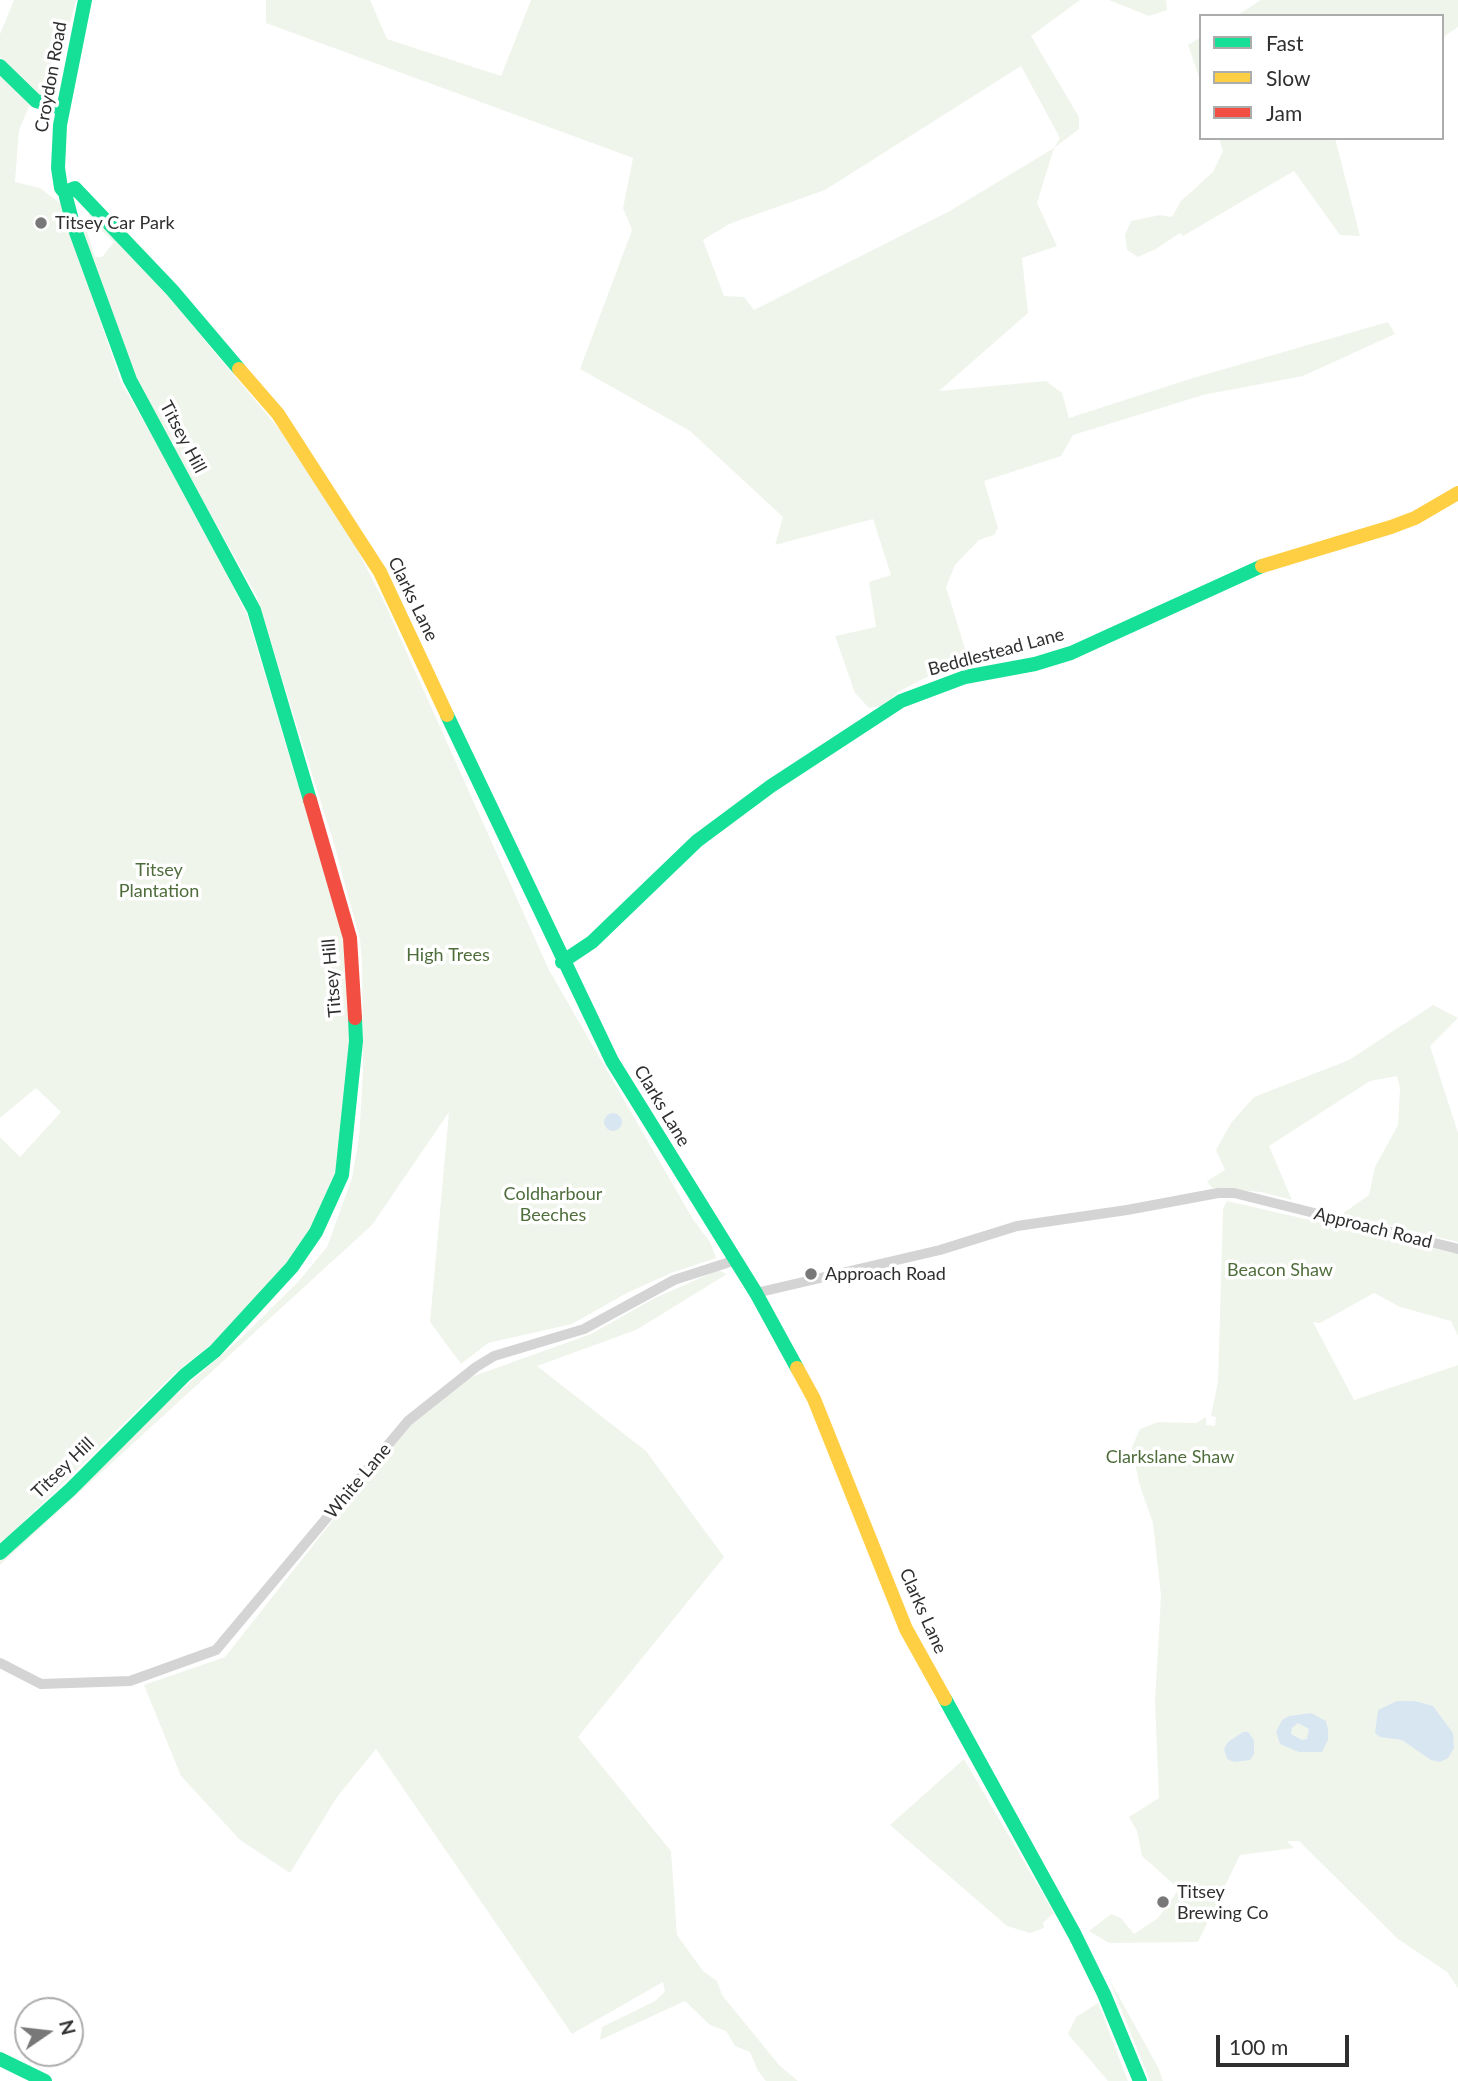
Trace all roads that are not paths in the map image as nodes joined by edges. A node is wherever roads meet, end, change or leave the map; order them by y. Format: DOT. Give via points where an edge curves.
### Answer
graph roads {
  1 [pos="85,0"];
  2 [pos="0,66"];
  3 [pos="61,108"];
  4 [pos="75,198"];
  5 [pos="1458,493"];
  6 [pos="562,962"];
  7 [pos="1458,1248"];
  8 [pos="736,1260"];
  9 [pos="756,1293"];
  10 [pos="0,1553"];
  11 [pos="0,1663"];
  12 [pos="0,2059"];
  13 [pos="45,2081"];
  14 [pos="1140,2081"];
  1 -- 3 [label="main road, Croydon Road"];
  2 -- 3 [label="main road" via="36,101"];
  3 -- 4 [label="main road, Croydon Road" via="60,161"];
  4 -- 6 [label="main road, Clarks Lane" via="93,204 278,414 353,526 380,572"];
  4 -- 10 [label="main road, Titsey Hill" via="78,233 130,380 254,610 350,938 356,1041 342,1175 298,1259 215,1352 185,1375"];
  5 -- 6 [label="main road, Beddlestead Lane" via="1391,527 1245,571 1071,653 965,677 901,701 697,841 592,942"];
  6 -- 8 [label="main road, Clarks Lane" via="612,1061"];
  7 -- 9 [label="street, Approach Road" via="1219,1193 1017,1226 940,1250"];
  8 -- 9 [label="main road, Clarks Lane"];
  8 -- 11 [label="street, White Lane" via="674,1280 584,1329 494,1356 476,1367 408,1421 216,1650 130,1681 41,1684"];
  9 -- 14 [label="main road, Clarks Lane" via="814,1399 906,1629 1078,1942"];
  12 -- 13 [label="main road"];
}
